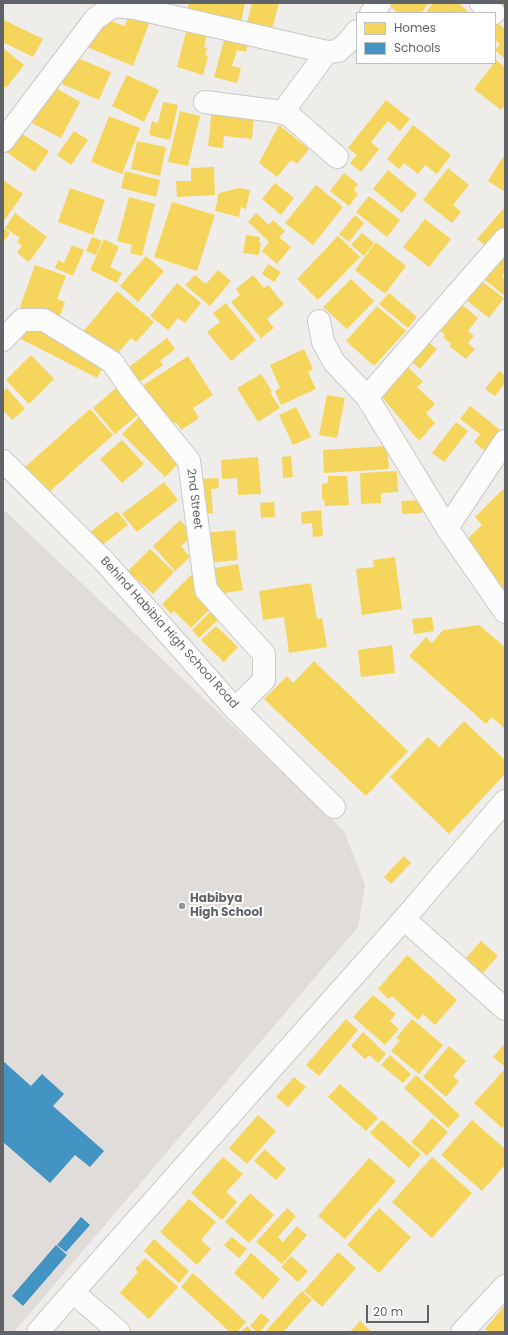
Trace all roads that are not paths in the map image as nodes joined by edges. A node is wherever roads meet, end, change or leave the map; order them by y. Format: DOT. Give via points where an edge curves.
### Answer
graph roads {
  1 [pos="380,3"];
  2 [pos="481,3"];
  3 [pos="372,12"];
  4 [pos="492,12"];
  5 [pos="496,15"];
  6 [pos="505,22"];
  7 [pos="356,31"];
  8 [pos="327,52"];
  9 [pos="205,102"];
  10 [pos="282,113"];
  11 [pos="3,141"];
  12 [pos="336,157"];
  13 [pos="505,239"];
  14 [pos="319,320"];
  15 [pos="3,340"];
  16 [pos="367,397"];
  17 [pos="505,441"];
  18 [pos="3,461"];
  19 [pos="447,528"];
  20 [pos="505,612"];
  21 [pos="235,709"];
  22 [pos="505,801"];
  23 [pos="334,806"];
  24 [pos="404,919"];
  25 [pos="505,1009"];
  26 [pos="505,1286"];
  27 [pos="72,1292"];
  28 [pos="38,1332"];
  29 [pos="120,1332"];
  30 [pos="462,1332"];
  1 -- 3 [label="street"];
  2 -- 4 [label="street"];
  5 -- 6 [label="street"];
  7 -- 8 [label="street" via="338,51"];
  8 -- 10 [label="street"];
  8 -- 11 [label="street" via="135,8 113,6 95,19"];
  9 -- 10 [label="street"];
  10 -- 12 [label="street" via="289,115"];
  13 -- 16 [label="street"];
  14 -- 16 [label="street" via="323,342 334,362"];
  15 -- 21 [label="street, 2nd Street" via="22,320 44,320 112,362 189,461 206,590 264,654 264,680"];
  16 -- 19 [label="street"];
  17 -- 19 [label="street"];
  18 -- 21 [label="street, Behind Habibia High School Road" via="105,562"];
  19 -- 20 [label="street"];
  21 -- 23 [label="street, Behind Habibia High School Road"];
  22 -- 24 [label="street"];
  24 -- 25 [label="street"];
  24 -- 27 [label="street"];
  26 -- 30 [label="street"];
  27 -- 28 [label="street"];
  27 -- 29 [label="street"];
}
